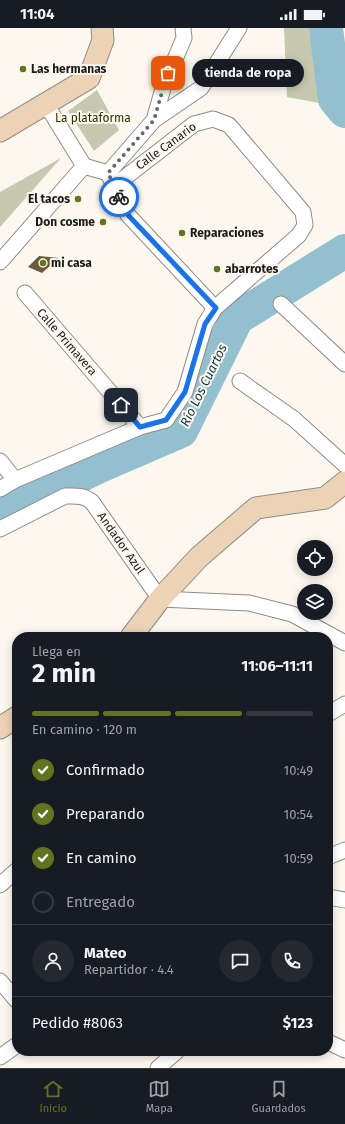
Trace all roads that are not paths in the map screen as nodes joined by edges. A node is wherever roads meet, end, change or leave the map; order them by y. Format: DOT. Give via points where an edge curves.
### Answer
graph roads {
  1 [pos="102,28"];
  2 [pos="184,28"];
  3 [pos="239,28"];
  4 [pos="46,104"];
  5 [pos="154,120"];
  6 [pos="0,131"];
  7 [pos="84,166"];
  8 [pos="111,179"];
  9 [pos="0,262"];
  10 [pos="26,293"];
  11 [pos="281,304"];
  12 [pos="216,308"];
  13 [pos="345,364"];
  14 [pos="240,381"];
  15 [pos="140,427"];
  16 [pos="0,461"];
  17 [pos="345,465"];
  18 [pos="16,480"];
  19 [pos="345,482"];
  20 [pos="0,489"];
  21 [pos="0,529"];
  22 [pos="160,599"];
  23 [pos="135,632"];
  24 [pos="325,632"];
  25 [pos="333,636"];
  26 [pos="345,643"];
  27 [pos="345,704"];
  28 [pos="333,711"];
  29 [pos="12,720"];
  30 [pos="0,728"];
  31 [pos="345,850"];
  32 [pos="333,855"];
  33 [pos="12,874"];
  34 [pos="0,885"];
  35 [pos="333,898"];
  36 [pos="345,900"];
  37 [pos="0,982"];
  38 [pos="12,995"];
  39 [pos="333,1044"];
  40 [pos="12,1049"];
  41 [pos="345,1050"];
  42 [pos="171,1056"];
  43 [pos="0,1057"];
  44 [pos="158,1068"];
  1 -- 4 [label="street" via="103,40 89,78"];
  2 -- 5 [label="street" via="184,38 164,85"];
  3 -- 5 [label="street" via="201,88"];
  4 -- 6 [label="street"];
  4 -- 7 [label="street"];
  5 -- 8 [label="street"];
  7 -- 8 [label="street"];
  7 -- 9 [label="street"];
  8 -- 12 [label="street" via="128,215"];
  8 -- 12 [label="street, Calle Canario" via="194,124 213,119 229,125 302,212 305,225 299,235"];
  10 -- 15 [label="street, Calle Primavera"];
  11 -- 13 [label="street"];
  12 -- 15 [label="street" via="205,324 185,392 166,420"];
  14 -- 17 [label="street" via="294,419"];
  15 -- 18 [label="street"];
  16 -- 18 [label="street"];
  18 -- 20 [label="street"];
  19 -- 22 [label="street" via="326,498 256,508 199,557"];
  21 -- 22 [label="street, Andador Azul" via="65,496 86,497"];
  22 -- 23 [label="street"];
  22 -- 24 [label="street" via="248,603 292,614"];
  25 -- 26 [label="street"];
  27 -- 28 [label="street"];
  29 -- 30 [label="street"];
  31 -- 32 [label="street"];
  33 -- 34 [label="street"];
  35 -- 36 [label="street"];
  37 -- 38 [label="street"];
  39 -- 41 [label="street"];
  40 -- 43 [label="street"];
  42 -- 44 [label="street"];
}
